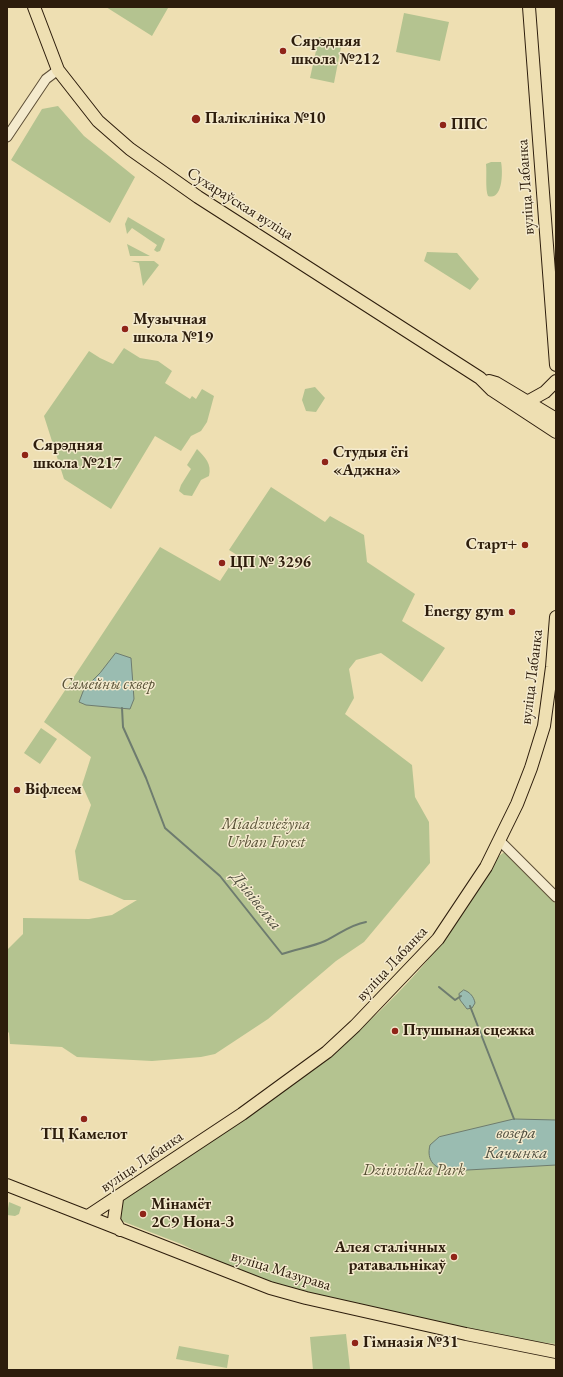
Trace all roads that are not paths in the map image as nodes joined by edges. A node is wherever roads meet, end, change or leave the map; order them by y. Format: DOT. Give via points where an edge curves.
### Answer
graph roads {
  1 [pos="34,7"];
  2 [pos="529,7"];
  3 [pos="58,70"];
  4 [pos="7,137"];
  5 [pos="556,365"];
  6 [pos="480,378"];
  7 [pos="556,381"];
  8 [pos="527,402"];
  9 [pos="556,419"];
  10 [pos="556,432"];
  11 [pos="556,617"];
  12 [pos="500,841"];
  13 [pos="556,897"];
  14 [pos="7,1185"];
  15 [pos="116,1199"];
  16 [pos="88,1216"];
  17 [pos="120,1230"];
  18 [pos="556,1352"];
  1 -- 3 [label="main road, Сухараўская вуліца"];
  2 -- 5 [label="main road, вуліца Лабанка"];
  3 -- 4 [label="street" via="46,79"];
  3 -- 6 [label="main road, Сухараўская вуліца" via="98,121 151,165"];
  6 -- 8 [label="main road, Сухараўская вуліца" via="496,383"];
  6 -- 10 [label="main road, Сухараўская вуліца" via="492,390"];
  7 -- 8 [label="main road" via="545,392"];
  8 -- 9 [label="main road, Сухараўская вуліца"];
  11 -- 12 [label="main road, вуліца Лабанка" via="544,726 531,768"];
  12 -- 13 [label="street"];
  12 -- 15 [label="main road, вуліца Лабанка" via="466,900 438,939 355,1026 327,1052 285,1084"];
  14 -- 16 [label="main road, вуліца Мазурава"];
  15 -- 16 [label="main road, вуліца Лабанка"];
  15 -- 17 [label="main road" via="114,1220"];
  16 -- 17 [label="main road, вуліца Мазурава"];
  17 -- 18 [label="main road, вуліца Мазурава" via="270,1288 466,1334"];
}
